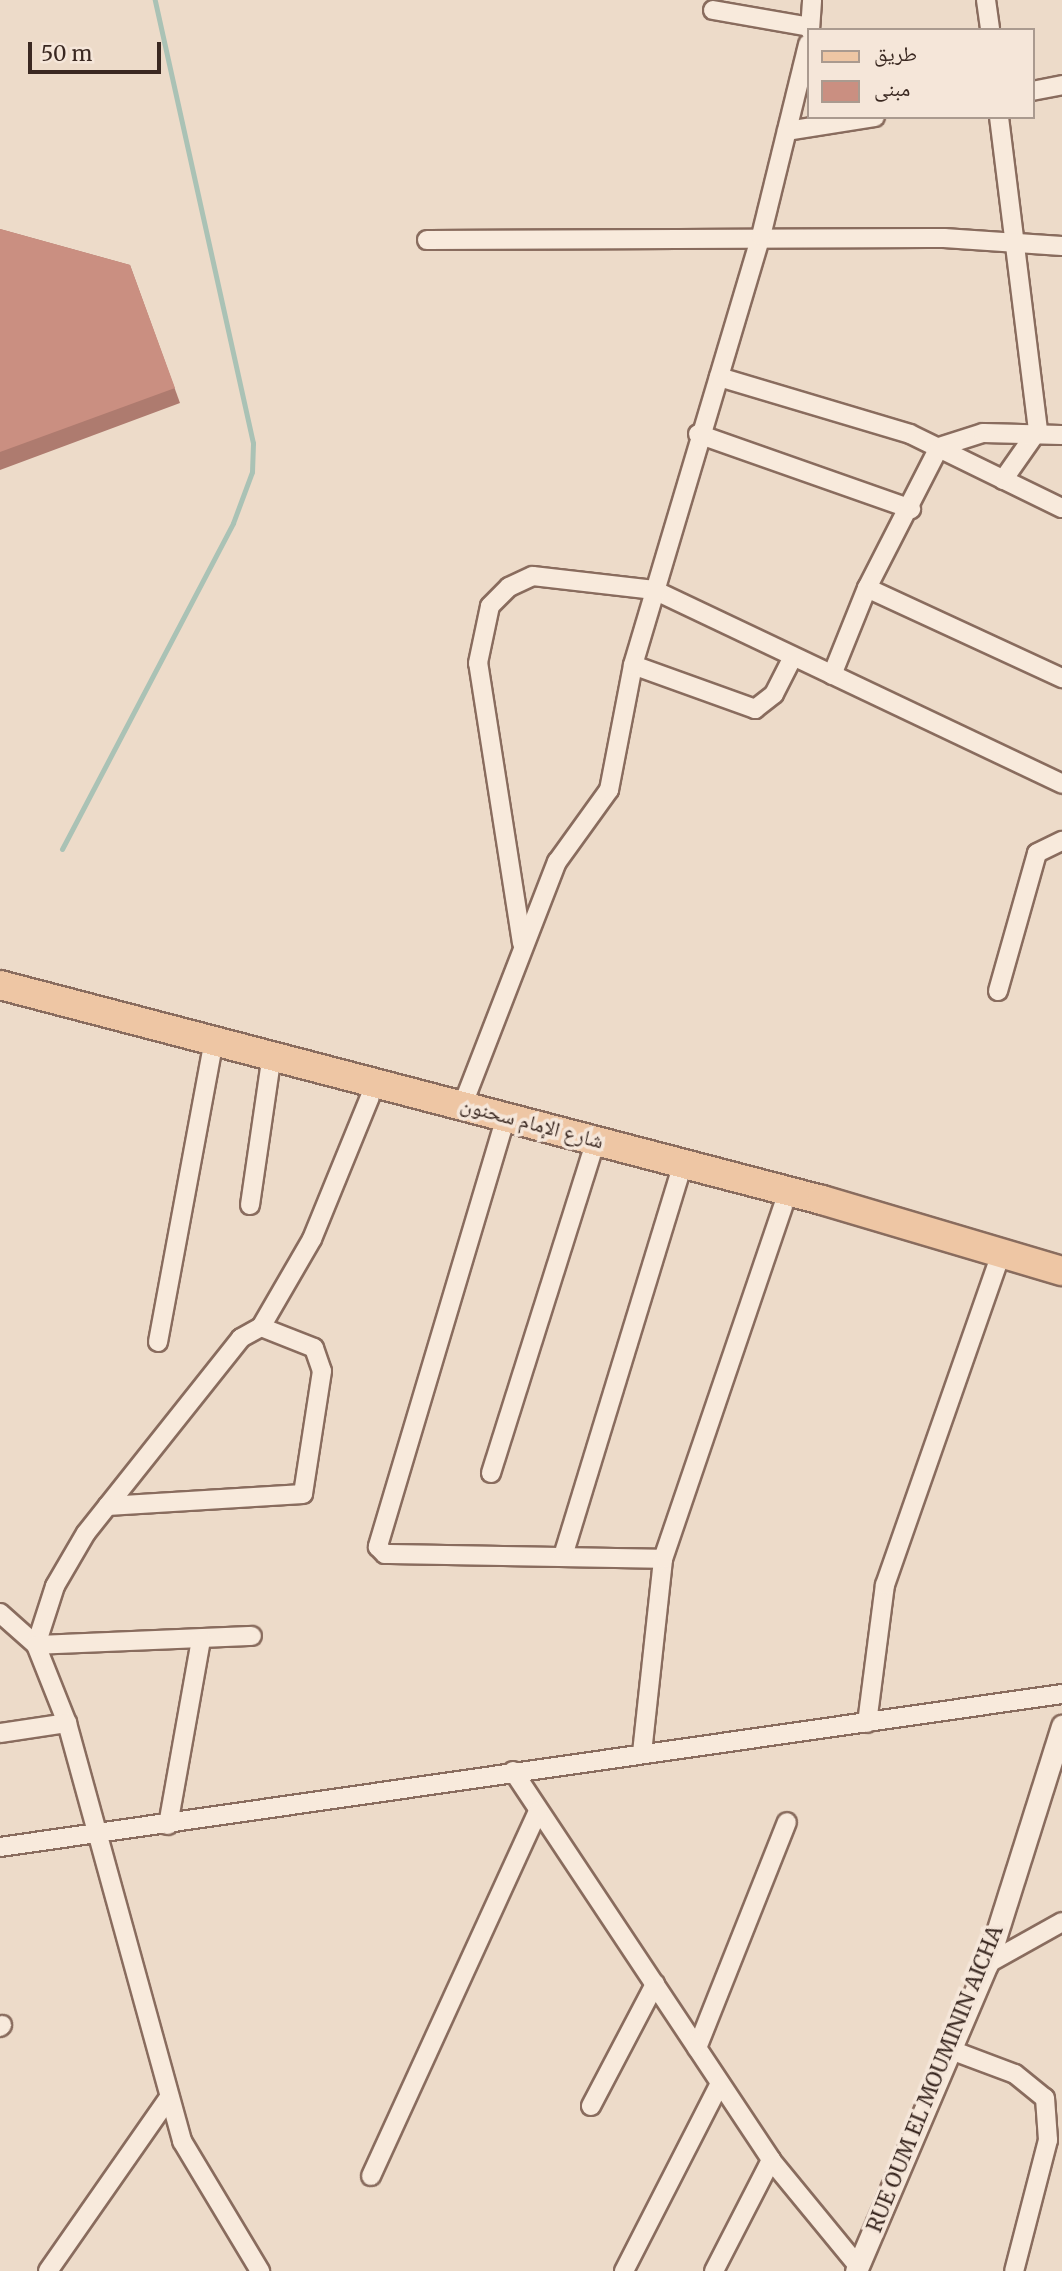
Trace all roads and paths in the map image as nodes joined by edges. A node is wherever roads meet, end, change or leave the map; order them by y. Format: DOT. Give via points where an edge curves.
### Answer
graph roads {
  1 [pos="812,0"];
  2 [pos="986,0"];
  3 [pos="713,10"];
  4 [pos="810,28"];
  5 [pos="990,28"];
  6 [pos="806,43"];
  7 [pos="806,56"];
  8 [pos="1062,85"];
  9 [pos="1034,91"];
  10 [pos="862,119"];
  11 [pos="999,119"];
  12 [pos="787,131"];
  13 [pos="761,236"];
  14 [pos="427,240"];
  15 [pos="1062,246"];
  16 [pos="1014,247"];
  17 [pos="719,377"];
  18 [pos="1038,430"];
  19 [pos="698,434"];
  20 [pos="1062,435"];
  21 [pos="939,447"];
  22 [pos="1003,480"];
  23 [pos="1062,508"];
  24 [pos="911,509"];
  25 [pos="867,588"];
  26 [pos="654,590"];
  27 [pos="792,659"];
  28 [pos="632,665"];
  29 [pos="832,675"];
  30 [pos="1062,677"];
  31 [pos="1062,785"];
  32 [pos="1062,840"];
  33 [pos="522,946"];
  34 [pos="0,985"];
  35 [pos="998,991"];
  36 [pos="0,1004"];
  37 [pos="212,1048"];
  38 [pos="271,1063"];
  39 [pos="370,1097"];
  40 [pos="463,1104"];
  41 [pos="502,1130"];
  42 [pos="591,1155"];
  43 [pos="679,1177"];
  44 [pos="250,1205"];
  45 [pos="783,1206"];
  46 [pos="999,1260"];
  47 [pos="1062,1271"];
  48 [pos="1062,1286"];
  49 [pos="261,1327"];
  50 [pos="158,1342"];
  51 [pos="491,1474"];
  52 [pos="107,1506"];
  53 [pos="563,1556"];
  54 [pos="663,1559"];
  55 [pos="0,1613"];
  56 [pos="252,1636"];
  57 [pos="201,1639"];
  58 [pos="36,1645"];
  59 [pos="1062,1695"];
  60 [pos="67,1723"];
  61 [pos="867,1723"];
  62 [pos="1062,1726"];
  63 [pos="0,1733"];
  64 [pos="642,1753"];
  65 [pos="513,1771"];
  66 [pos="538,1811"];
  67 [pos="788,1822"];
  68 [pos="167,1825"];
  69 [pos="101,1837"];
  70 [pos="0,1847"];
  71 [pos="1062,1922"];
  72 [pos="987,1964"];
  73 [pos="655,1984"];
  74 [pos="697,2048"];
  75 [pos="951,2050"];
  76 [pos="720,2083"];
  77 [pos="168,2099"];
  78 [pos="591,2106"];
  79 [pos="771,2160"];
  80 [pos="371,2176"];
  81 [pos="857,2269"];
  82 [pos="48,2271"];
  83 [pos="260,2271"];
  84 [pos="624,2271"];
  85 [pos="714,2271"];
  86 [pos="1014,2271"];
  1 -- 4 [label="street"];
  2 -- 5 [label="street"];
  3 -- 6 [label="street"];
  7 -- 12 [label="street"];
  8 -- 9 [label="street"];
  10 -- 12 [label="street"];
  11 -- 16 [label="street"];
  12 -- 13 [label="street"];
  13 -- 14 [label="street"];
  13 -- 16 [label="street" via="944,238"];
  13 -- 17 [label="street"];
  15 -- 16 [label="street"];
  16 -- 18 [label="street"];
  17 -- 19 [label="street"];
  17 -- 21 [label="street"];
  18 -- 20 [label="street"];
  18 -- 21 [label="street" via="962,437"];
  18 -- 22 [label="street"];
  19 -- 24 [label="street"];
  19 -- 26 [label="street"];
  21 -- 22 [label="street"];
  21 -- 24 [label="street"];
  22 -- 23 [label="street"];
  24 -- 25 [label="street"];
  25 -- 29 [label="street"];
  25 -- 30 [label="street"];
  26 -- 27 [label="street"];
  26 -- 28 [label="street"];
  26 -- 33 [label="street" via="533,576 509,586 490,606 478,663"];
  27 -- 28 [label="street" via="774,694 755,709"];
  27 -- 29 [label="street"];
  28 -- 33 [label="street" via="609,790 565,843"];
  29 -- 31 [label="street"];
  32 -- 35 [label="street" via="1044,847 1033,864"];
  33 -- 40 [label="street"];
  34 -- 37 [label="main road, شارع الإمام سحنون"];
  36 -- 37 [label="main road, شارع الإمام سحنون"];
  37 -- 38 [label="main road, شارع الإمام سحنون"];
  37 -- 50 [label="street"];
  38 -- 39 [label="main road, شارع الإمام سحنون"];
  38 -- 40 [label="main road, شارع الإمام سحنون"];
  38 -- 44 [label="street"];
  39 -- 41 [label="main road, شارع الإمام سحنون"];
  39 -- 49 [label="street" via="312,1239"];
  40 -- 46 [label="main road, شارع الإمام سحنون"];
  41 -- 42 [label="main road, شارع الإمام سحنون"];
  41 -- 53 [label="street" via="378,1545 385,1553"];
  42 -- 43 [label="main road, شارع الإمام سحنون"];
  42 -- 51 [label="street"];
  43 -- 45 [label="main road, شارع الإمام سحنون"];
  43 -- 53 [label="street"];
  45 -- 46 [label="main road, شارع الإمام سحنون"];
  45 -- 54 [label="street"];
  46 -- 47 [label="main road, شارع الإمام سحنون"];
  46 -- 48 [label="main road, شارع الإمام سحنون"];
  46 -- 61 [label="street" via="886,1585"];
  49 -- 52 [label="street" via="240,1338"];
  49 -- 52 [label="street" via="307,1343 321,1364 303,1494"];
  52 -- 58 [label="street" via="68,1560"];
  53 -- 54 [label="street"];
  54 -- 64 [label="street"];
  55 -- 58 [label="street"];
  56 -- 57 [label="street"];
  57 -- 58 [label="street"];
  57 -- 68 [label="street"];
  58 -- 60 [label="street"];
  59 -- 61 [label="street"];
  60 -- 63 [label="street"];
  60 -- 69 [label="street"];
  61 -- 64 [label="street"];
  62 -- 72 [label="street, RUE OUM EL MOUMININ AICHA"];
  64 -- 65 [label="street"];
  65 -- 66 [label="street"];
  65 -- 68 [label="street"];
  66 -- 73 [label="street"];
  66 -- 80 [label="street"];
  67 -- 74 [label="street"];
  68 -- 69 [label="street"];
  69 -- 70 [label="street"];
  69 -- 77 [label="street"];
  71 -- 72 [label="street"];
  72 -- 75 [label="street, RUE OUM EL MOUMININ AICHA"];
  73 -- 74 [label="street"];
  73 -- 78 [label="street"];
  74 -- 76 [label="street"];
  75 -- 81 [label="street, RUE OUM EL MOUMININ AICHA"];
  75 -- 86 [label="street" via="1015,2074 1045,2098 1048,2140"];
  76 -- 79 [label="street"];
  76 -- 84 [label="street"];
  77 -- 82 [label="street"];
  77 -- 83 [label="street" via="197,2172"];
  79 -- 81 [label="street"];
  79 -- 85 [label="street"];
}
